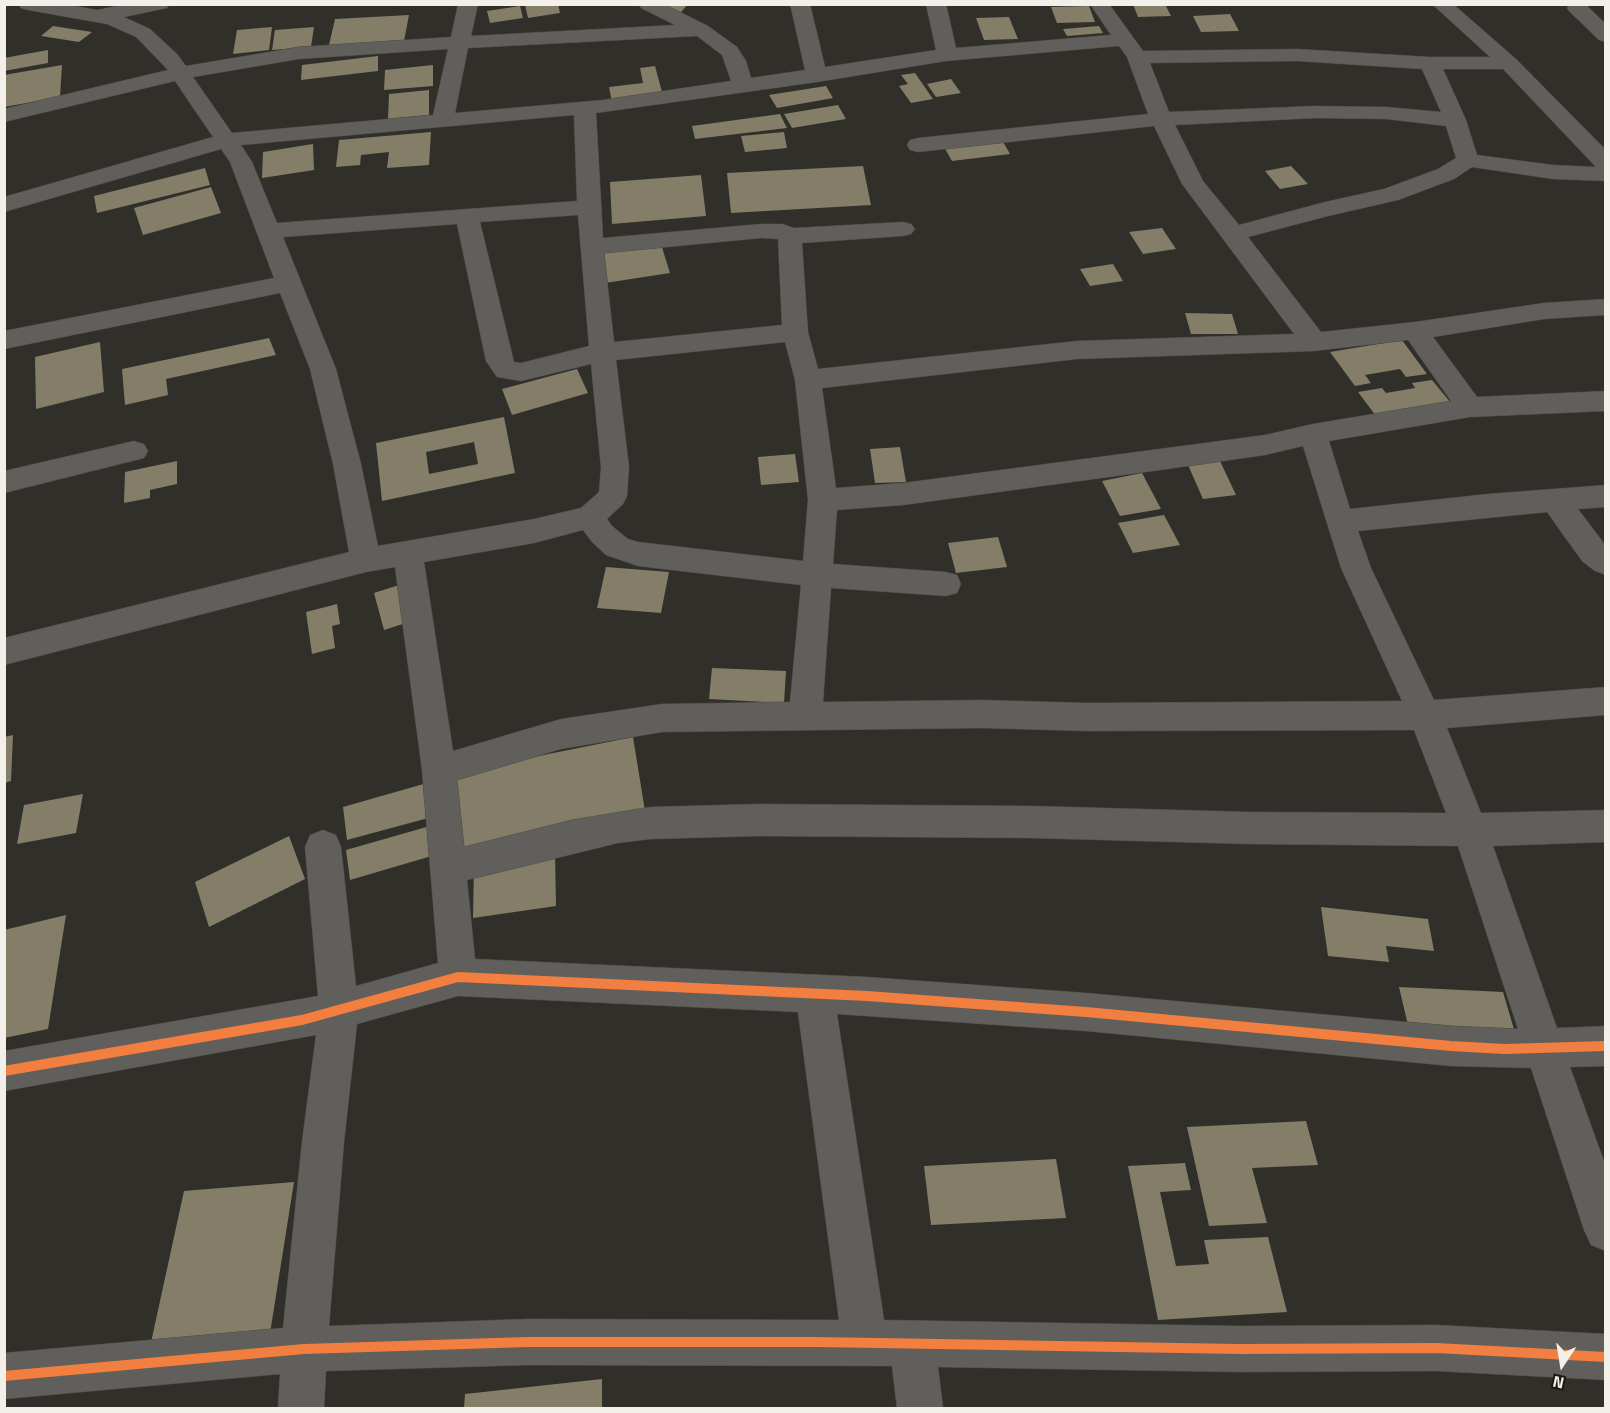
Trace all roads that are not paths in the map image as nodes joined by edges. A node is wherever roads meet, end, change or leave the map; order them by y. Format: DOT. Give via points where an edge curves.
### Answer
graph roads {
  1 [pos="160,4"];
  2 [pos="468,4"];
  3 [pos="648,4"];
  4 [pos="800,4"];
  5 [pos="936,4"];
  6 [pos="1099,4"];
  7 [pos="1440,4"];
  8 [pos="38,5"];
  9 [pos="1577,8"];
  10 [pos="98,16"];
  11 [pos="701,30"];
  12 [pos="1605,36"];
  13 [pos="1124,40"];
  14 [pos="460,42"];
  15 [pos="946,55"];
  16 [pos="1137,57"];
  17 [pos="1430,63"];
  18 [pos="1509,63"];
  19 [pos="180,73"];
  20 [pos="817,76"];
  21 [pos="742,84"];
  22 [pos="585,108"];
  23 [pos="4,116"];
  24 [pos="1161,119"];
  25 [pos="1455,120"];
  26 [pos="442,121"];
  27 [pos="226,140"];
  28 [pos="918,145"];
  29 [pos="1468,160"];
  30 [pos="1605,164"];
  31 [pos="1605,174"];
  32 [pos="4,205"];
  33 [pos="589,207"];
  34 [pos="467,216"];
  35 [pos="903,229"];
  36 [pos="268,231"];
  37 [pos="1233,234"];
  38 [pos="790,236"];
  39 [pos="591,247"];
  40 [pos="289,283"];
  41 [pos="1605,307"];
  42 [pos="1415,331"];
  43 [pos="795,332"];
  44 [pos="4,340"];
  45 [pos="1314,342"];
  46 [pos="603,352"];
  47 [pos="808,380"];
  48 [pos="1605,401"];
  49 [pos="1470,407"];
  50 [pos="1313,434"];
  51 [pos="134,451"];
  52 [pos="4,482"];
  53 [pos="1605,496"];
  54 [pos="823,500"];
  55 [pos="1555,500"];
  56 [pos="590,517"];
  57 [pos="1340,522"];
  58 [pos="408,553"];
  59 [pos="366,560"];
  60 [pos="1605,563"];
  61 [pos="815,576"];
  62 [pos="946,584"];
  63 [pos="4,652"];
  64 [pos="1605,701"];
  65 [pos="1425,715"];
  66 [pos="805,717"];
  67 [pos="439,770"];
  68 [pos="1605,826"];
  69 [pos="1470,830"];
  70 [pos="323,847"];
  71 [pos="449,868"];
  72 [pos="458,976"];
  73 [pos="815,993"];
  74 [pos="339,1011"];
  75 [pos="1605,1046"];
  76 [pos="1543,1048"];
  77 [pos="4,1071"];
  78 [pos="1605,1230"];
  79 [pos="865,1344"];
  80 [pos="912,1345"];
  81 [pos="304,1349"];
  82 [pos="1605,1357"];
  83 [pos="4,1376"];
  84 [pos="301,1408"];
  85 [pos="920,1408"];
  1 -- 10 [label="street"];
  2 -- 14 [label="street"];
  3 -- 11 [label="street"];
  4 -- 20 [label="street"];
  5 -- 15 [label="street"];
  6 -- 13 [label="street"];
  7 -- 18 [label="street"];
  8 -- 10 [label="street"];
  9 -- 12 [label="street"];
  10 -- 19 [label="street" via="143,33"];
  11 -- 14 [label="street"];
  11 -- 21 [label="street" via="730,51"];
  13 -- 15 [label="street"];
  13 -- 16 [label="street"];
  14 -- 19 [label="street" via="299,53"];
  14 -- 26 [label="street"];
  15 -- 20 [label="street"];
  16 -- 17 [label="street" via="1297,55"];
  16 -- 24 [label="street"];
  17 -- 18 [label="street"];
  17 -- 25 [label="street"];
  18 -- 30 [label="street"];
  19 -- 23 [label="street"];
  19 -- 27 [label="street"];
  20 -- 21 [label="street"];
  21 -- 22 [label="street"];
  22 -- 26 [label="street"];
  22 -- 33 [label="street"];
  24 -- 25 [label="street" via="1316,112 1386,113"];
  24 -- 28 [label="street"];
  24 -- 37 [label="street" via="1193,184"];
  25 -- 29 [label="street"];
  26 -- 27 [label="street"];
  27 -- 32 [label="street"];
  27 -- 36 [label="street" via="241,162"];
  29 -- 31 [label="street" via="1553,172"];
  29 -- 37 [label="street" via="1446,174 1390,195"];
  33 -- 34 [label="street"];
  33 -- 39 [label="street"];
  34 -- 36 [label="street"];
  34 -- 46 [label="street" via="499,360 506,370 521,372"];
  35 -- 38 [label="street"];
  36 -- 40 [label="street"];
  37 -- 45 [label="street"];
  38 -- 39 [label="street" via="782,231 761,231"];
  38 -- 43 [label="street"];
  39 -- 46 [label="street"];
  40 -- 44 [label="street"];
  40 -- 59 [label="street" via="323,369"];
  41 -- 42 [label="street" via="1544,311"];
  42 -- 45 [label="street"];
  42 -- 49 [label="street"];
  43 -- 46 [label="street"];
  43 -- 47 [label="street"];
  45 -- 47 [label="street" via="1077,350"];
  46 -- 56 [label="street" via="615,467 613,496"];
  47 -- 54 [label="street"];
  48 -- 49 [label="street"];
  49 -- 50 [label="street"];
  50 -- 54 [label="street" via="1265,445 1137,463 903,494"];
  50 -- 57 [label="street"];
  51 -- 52 [label="street"];
  53 -- 55 [label="street"];
  54 -- 61 [label="street"];
  55 -- 57 [label="street"];
  55 -- 60 [label="street" via="1593,553"];
  56 -- 58 [label="street"];
  56 -- 61 [label="street" via="616,548 638,554"];
  57 -- 65 [label="street" via="1356,568"];
  58 -- 59 [label="street"];
  58 -- 67 [label="street"];
  59 -- 63 [label="street"];
  61 -- 62 [label="street"];
  61 -- 66 [label="street"];
  64 -- 65 [label="street"];
  65 -- 66 [label="street"];
  65 -- 69 [label="street"];
  66 -- 67 [label="street" via="662,718 627,723 561,734"];
  67 -- 71 [label="street"];
  68 -- 69 [label="street"];
  69 -- 71 [label="street" via="1031,822 651,823 572,837"];
  69 -- 76 [label="street"];
  70 -- 74 [label="street"];
  71 -- 72 [label="street"];
  72 -- 73 [label="street"];
  72 -- 74 [label="street"];
  73 -- 76 [label="street" via="1086,1012 1451,1046"];
  73 -- 79 [label="street"];
  74 -- 77 [label="street"];
  74 -- 81 [label="street"];
  75 -- 76 [label="street"];
  76 -- 78 [label="street"];
  79 -- 80 [label="street"];
  79 -- 81 [label="street" via="528,1342"];
  80 -- 82 [label="street" via="1436,1348"];
  80 -- 85 [label="street"];
  81 -- 83 [label="street"];
  81 -- 84 [label="street"];
}
